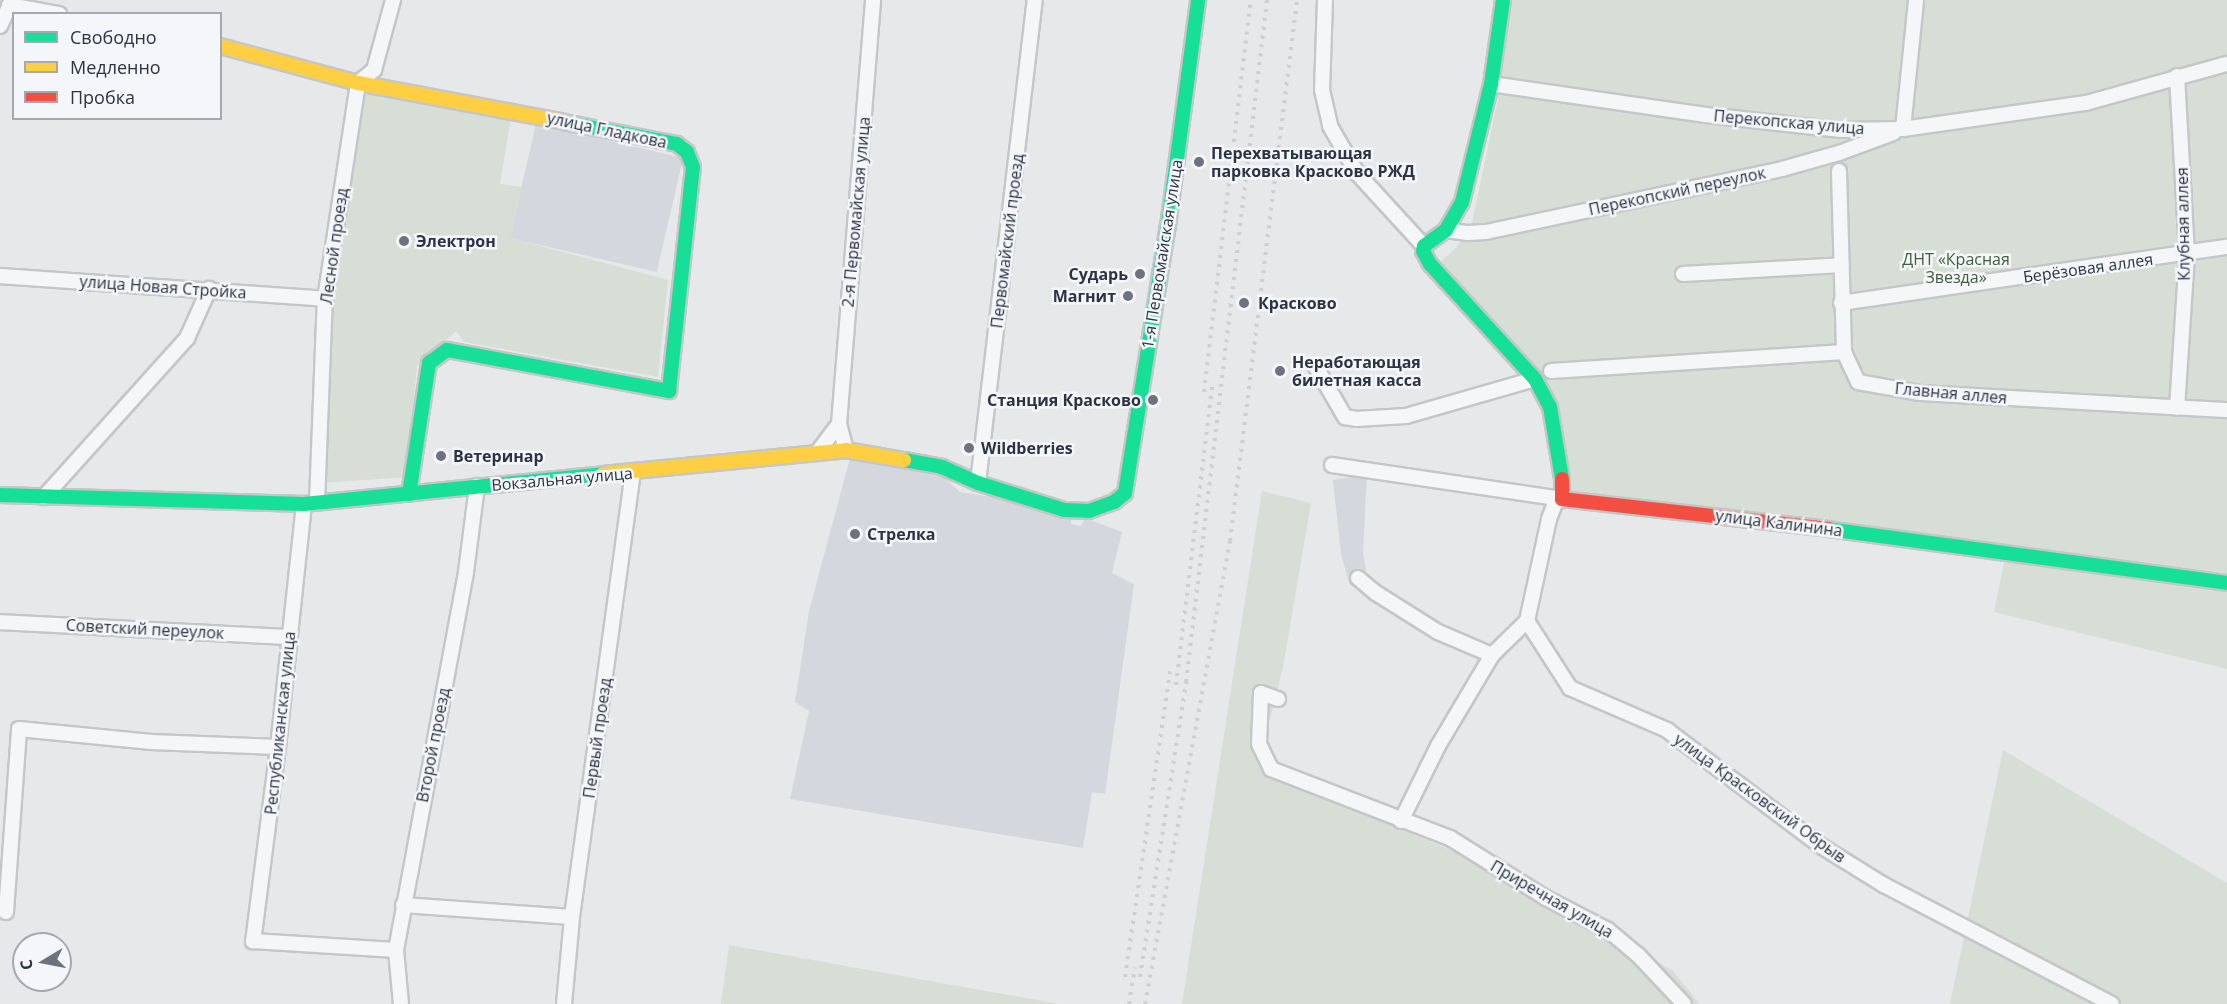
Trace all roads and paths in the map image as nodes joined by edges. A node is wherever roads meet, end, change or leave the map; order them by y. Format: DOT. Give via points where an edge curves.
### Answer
graph roads {
  1 [pos="393,0"];
  2 [pos="873,0"];
  3 [pos="1035,0"];
  4 [pos="1198,0"];
  5 [pos="1325,0"];
  6 [pos="1503,0"];
  7 [pos="1916,0"];
  8 [pos="11,3"];
  9 [pos="49,12"];
  10 [pos="0,26"];
  11 [pos="222,47"];
  12 [pos="2227,64"];
  13 [pos="2177,76"];
  14 [pos="358,82"];
  15 [pos="1491,84"];
  16 [pos="1903,129"];
  17 [pos="1839,171"];
  18 [pos="1446,230"];
  19 [pos="1424,246"];
  20 [pos="2227,247"];
  21 [pos="2187,254"];
  22 [pos="1842,265"];
  23 [pos="1683,273"];
  24 [pos="0,276"];
  25 [pos="209,289"];
  26 [pos="325,299"];
  27 [pos="1841,303"];
  28 [pos="1844,352"];
  29 [pos="1316,367"];
  30 [pos="1551,371"];
  31 [pos="1535,379"];
  32 [pos="2177,408"];
  33 [pos="2227,410"];
  34 [pos="839,424"];
  35 [pos="846,450"];
  36 [pos="817,453"];
  37 [pos="1332,465"];
  38 [pos="633,473"];
  39 [pos="978,483"];
  40 [pos="477,486"];
  41 [pos="409,494"];
  42 [pos="0,495"];
  43 [pos="44,497"];
  44 [pos="1562,499"];
  45 [pos="1114,502"];
  46 [pos="311,503"];
  47 [pos="1358,578"];
  48 [pos="2227,583"];
  49 [pos="1527,621"];
  50 [pos="0,622"];
  51 [pos="290,637"];
  52 [pos="1492,655"];
  53 [pos="1278,699"];
  54 [pos="278,747"];
  55 [pos="1401,821"];
  56 [pos="403,905"];
  57 [pos="6,912"];
  58 [pos="572,917"];
  59 [pos="396,950"];
  60 [pos="401,1004"];
  61 [pos="564,1004"];
  62 [pos="1684,1004"];
  63 [pos="2112,1004"];
  1 -- 14 [label="street" via="374,70"];
  2 -- 34 [label="street, 2-я Первомайская улица"];
  3 -- 39 [label="street, Первомайский проезд"];
  4 -- 45 [label="street, 1-я Первомайская улица" via="1168,226 1125,493"];
  5 -- 19 [label="street" via="1322,90 1330,126 1357,173"];
  6 -- 15 [label="street"];
  7 -- 16 [label="street"];
  8 -- 9 [label="street"];
  8 -- 10 [label="street"];
  11 -- 14 [label="street, улица Гладкова"];
  12 -- 13 [label="street, Перекопская улица"];
  13 -- 16 [label="street, Перекопская улица" via="2086,103"];
  13 -- 21 [label="street, Клубная аллея"];
  14 -- 26 [label="street, Лесной проезд"];
  14 -- 41 [label="street, улица Гладкова" via="677,144 687,152 693,167 669,391 447,350 429,363"];
  15 -- 16 [label="street, Перекопская улица" via="1841,130"];
  15 -- 18 [label="street" via="1462,202"];
  16 -- 18 [label="street, Перекопский переулок" via="1782,169 1486,232"];
  17 -- 22 [label="street"];
  18 -- 19 [label="street"];
  19 -- 31 [label="street" via="1430,264"];
  20 -- 21 [label="street, Берёзовая аллея"];
  21 -- 27 [label="street, Берёзовая аллея"];
  21 -- 32 [label="street, Клубная аллея"];
  22 -- 23 [label="street"];
  22 -- 27 [label="street"];
  24 -- 25 [label="street, улица Новая Стройка"];
  25 -- 26 [label="street, улица Новая Стройка"];
  25 -- 43 [label="street" via="187,338"];
  26 -- 46 [label="street, Лесной проезд"];
  27 -- 28 [label="street"];
  28 -- 30 [label="street"];
  28 -- 32 [label="street, Главная аллея" via="1858,382 1920,393"];
  29 -- 31 [label="street" via="1346,417 1356,419 1406,416"];
  31 -- 44 [label="street" via="1550,407 1557,438"];
  32 -- 33 [label="street, Главная аллея"];
  34 -- 35 [label="street, 2-я Первомайская улица"];
  34 -- 36 [label="street"];
  35 -- 36 [label="street, Вокзальная улица"];
  35 -- 39 [label="street, Вокзальная улица" via="942,466"];
  36 -- 38 [label="street, Вокзальная улица"];
  37 -- 44 [label="street, улица Калинина"];
  38 -- 40 [label="street, Вокзальная улица"];
  38 -- 58 [label="street, Первый проезд"];
  39 -- 45 [label="street, Вокзальная улица" via="1064,510 1089,511"];
  40 -- 41 [label="street, Вокзальная улица"];
  40 -- 56 [label="street, Второй проезд" via="466,572"];
  41 -- 46 [label="street, Вокзальная улица"];
  42 -- 43 [label="street, Вокзальная улица"];
  43 -- 46 [label="street, Вокзальная улица"];
  44 -- 48 [label="street, улица Калинина" via="1853,532"];
  44 -- 49 [label="street" via="1555,503 1549,519"];
  46 -- 51 [label="street, Республиканская улица"];
  47 -- 52 [label="street" via="1438,632"];
  49 -- 52 [label="street"];
  49 -- 63 [label="street, улица Красковский Обрыв" via="1570,688 1667,730 1821,846 1884,885"];
  50 -- 51 [label="street, Советский переулок"];
  51 -- 54 [label="street, Республиканская улица"];
  52 -- 55 [label="street" via="1438,746"];
  53 -- 55 [label="street, Приречная улица" via="1261,693 1259,744 1270,769"];
  54 -- 57 [label="street" via="151,742 19,729"];
  54 -- 59 [label="street, Республиканская улица" via="253,941"];
  55 -- 62 [label="street, Приречная улица" via="1450,838 1546,898 1608,930 1638,955"];
  56 -- 58 [label="street"];
  56 -- 59 [label="street, Второй проезд"];
  58 -- 61 [label="street, Первый проезд"];
  59 -- 60 [label="street, Второй проезд"];
}
